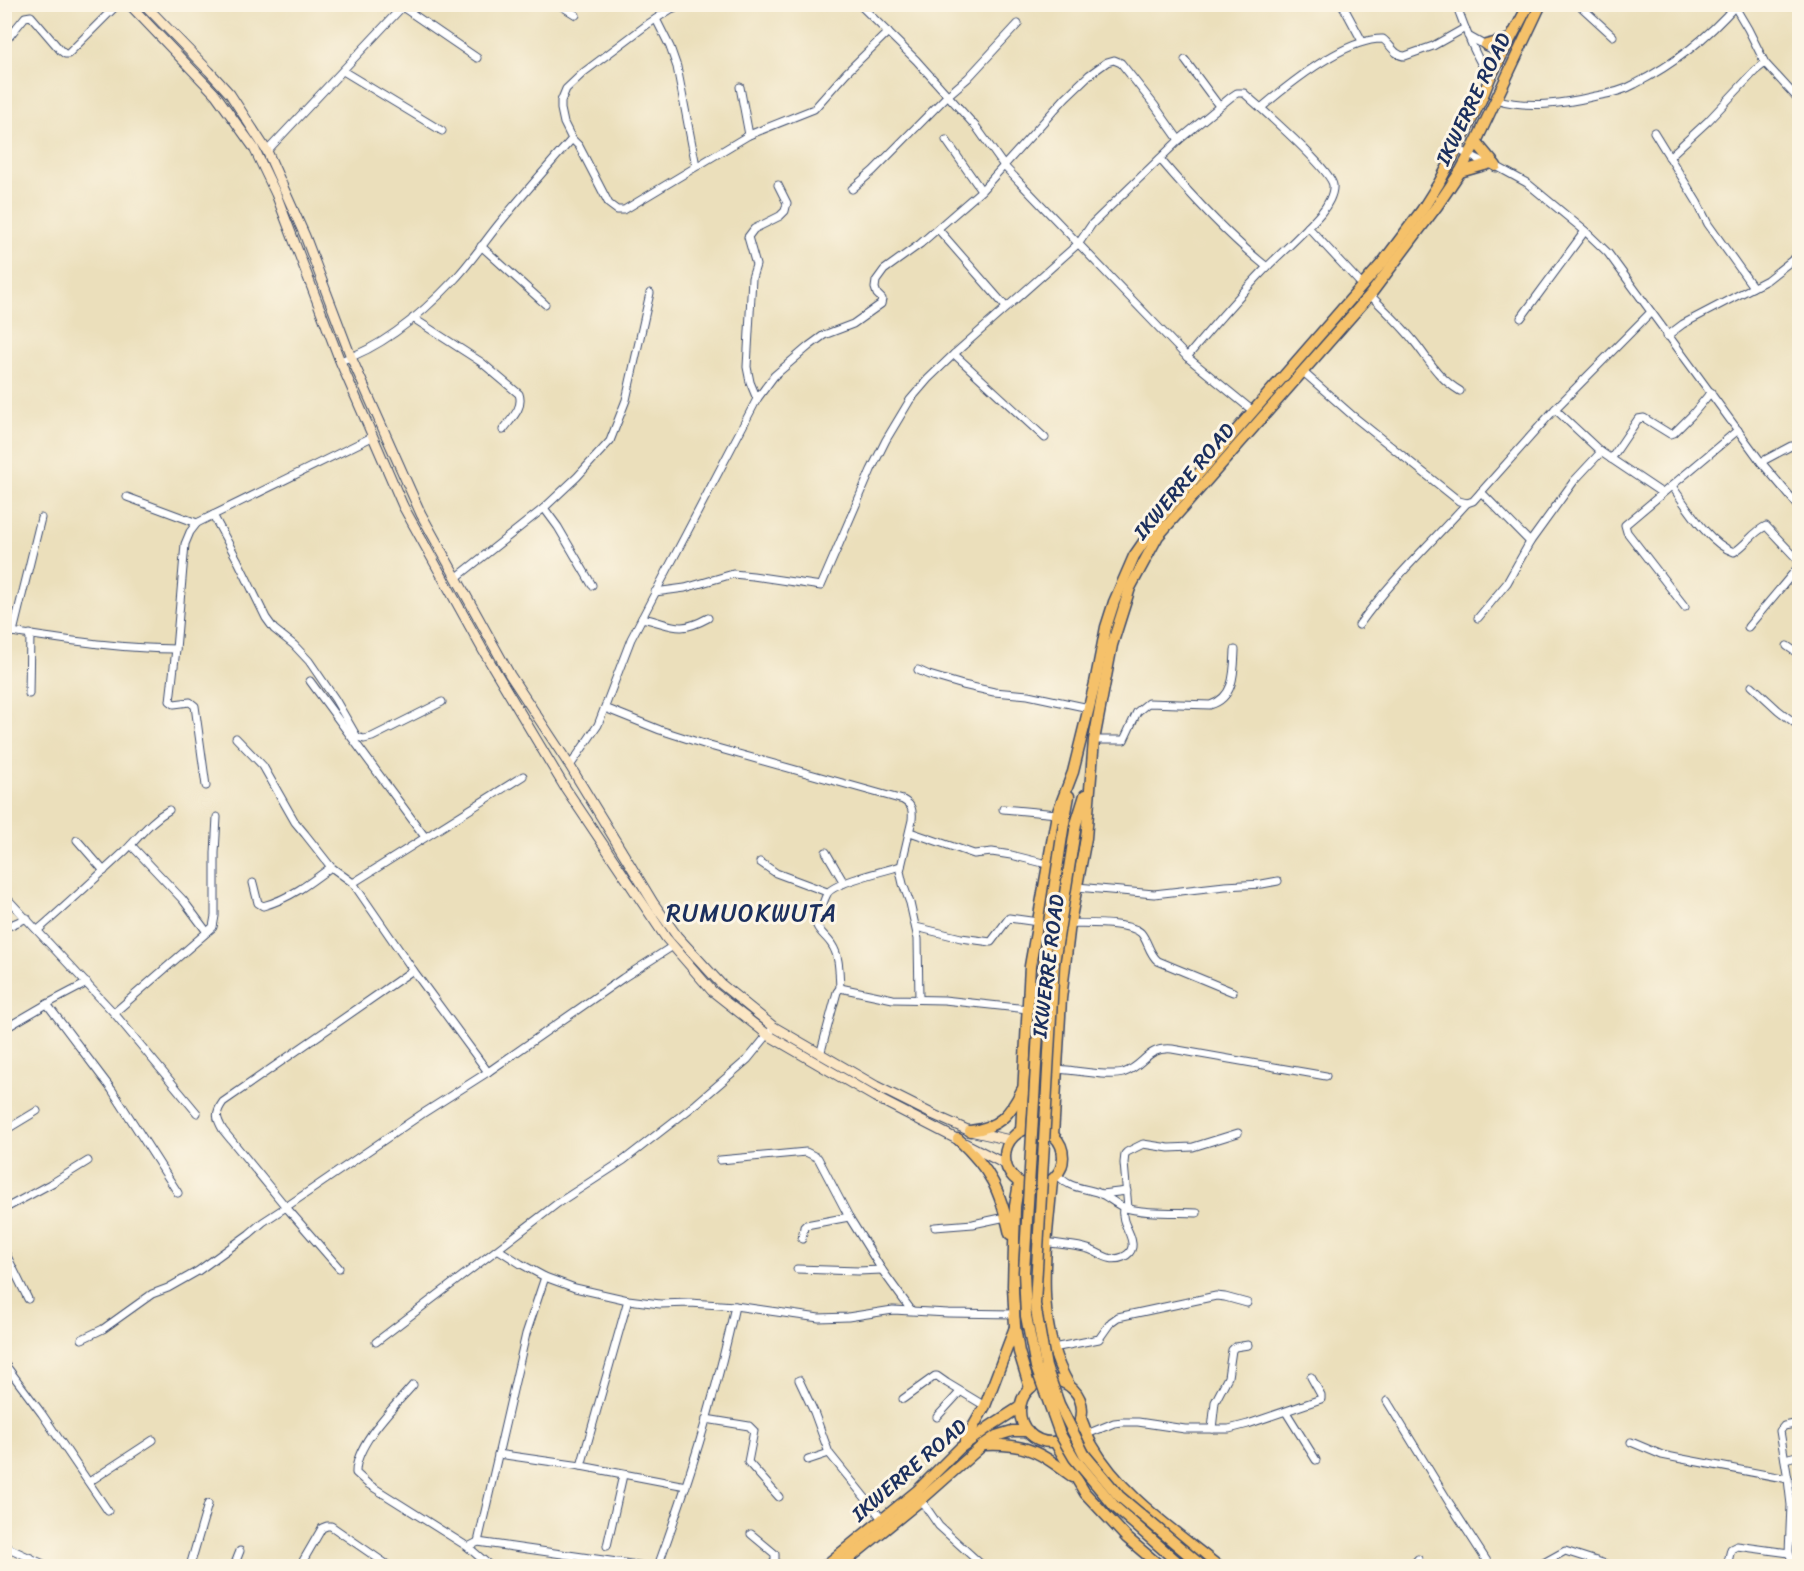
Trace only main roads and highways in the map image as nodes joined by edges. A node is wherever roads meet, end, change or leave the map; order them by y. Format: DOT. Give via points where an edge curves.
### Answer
graph roads {
  1 [pos="129,4"];
  2 [pos="144,4"];
  3 [pos="1528,4"];
  4 [pos="1541,4"];
  5 [pos="1510,39"];
  6 [pos="1486,45"];
  7 [pos="1476,142"];
  8 [pos="1460,172"];
  9 [pos="1073,772"];
  10 [pos="1090,777"];
  11 [pos="1070,824"];
  12 [pos="1025,1085"];
  13 [pos="970,1131"];
  14 [pos="1021,1131"];
  15 [pos="1053,1136"];
  16 [pos="958,1139"];
  17 [pos="1010,1140"];
  18 [pos="1005,1164"];
  19 [pos="1054,1178"];
  20 [pos="1019,1182"];
  21 [pos="1014,1252"];
  22 [pos="1015,1327"];
  23 [pos="1069,1385"];
  24 [pos="1030,1388"];
  25 [pos="1020,1407"];
  26 [pos="1082,1419"];
  27 [pos="1028,1431"];
  28 [pos="1055,1442"];
  29 [pos="983,1445"];
  30 [pos="960,1448"];
  31 [pos="1077,1479"];
  32 [pos="825,1566"];
  33 [pos="840,1566"];
  34 [pos="1160,1566"];
  35 [pos="1182,1566"];
  36 [pos="1202,1566"];
  37 [pos="1218,1566"];
  1 -- 16 [label="main road" via="216,95 254,148 404,506 564,786 673,946 712,991 768,1035 865,1092"];
  2 -- 13 [label="main road" via="230,94 267,151 305,236 351,357 421,514 510,675 677,936 721,984 774,1027 901,1099"];
  3 -- 5 [label="main road, IKWERRE ROAD"];
  4 -- 7 [label="main road, IKWERRE ROAD"];
  5 -- 6 [label="main road"];
  5 -- 9 [label="main road, IKWERRE ROAD" via="1457,149 1422,210 1383,262 1161,517 1134,556 1106,627"];
  7 -- 8 [label="main road, IKWERRE ROAD"];
  7 -- 8 [label="main road" via="1492,165"];
  8 -- 10 [label="main road, IKWERRE ROAD" via="1370,294 1158,536 1130,588 1120,619 1107,669"];
  9 -- 11 [label="main road"];
  9 -- 12 [label="main road, IKWERRE ROAD" via="1057,814 1030,966"];
  10 -- 11 [label="main road"];
  10 -- 15 [label="main road, IKWERRE ROAD" via="1086,838 1061,999"];
  11 -- 35 [label="main road, bridge" via="1046,942 1039,1014 1024,1272 1026,1316 1036,1367 1060,1434 1074,1458 1115,1507"];
  11 -- 36 [label="main road, bridge" via="1054,963 1035,1305 1049,1376 1084,1454 1119,1496"];
  12 -- 13 [label="main road" via="1002,1119"];
  12 -- 14 [label="main road, IKWERRE ROAD"];
  13 -- 17 [label="main road"];
  14 -- 15 [label="main road" via="1036,1128"];
  14 -- 17 [label="main road"];
  15 -- 19 [label="main road" via="1063,1157"];
  16 -- 18 [label="main road"];
  16 -- 21 [label="main road" via="993,1181"];
  17 -- 18 [label="main road"];
  18 -- 20 [label="main road"];
  19 -- 20 [label="main road" via="1037,1186"];
  19 -- 23 [label="main road" via="1044,1284 1053,1348"];
  20 -- 21 [label="main road"];
  21 -- 22 [label="main road"];
  22 -- 24 [label="main road"];
  22 -- 30 [label="main road" via="985,1406"];
  23 -- 24 [label="main road" via="1047,1380"];
  23 -- 26 [label="main road" via="1080,1398"];
  24 -- 25 [label="main road"];
  25 -- 27 [label="main road"];
  25 -- 30 [label="main road, IKWERRE ROAD"];
  26 -- 28 [label="main road" via="1070,1436"];
  26 -- 37 [label="main road" via="1103,1462 1129,1492"];
  27 -- 28 [label="main road" via="1037,1438"];
  27 -- 29 [label="main road, IKWERRE ROAD" via="1012,1431"];
  28 -- 31 [label="main road"];
  29 -- 31 [label="main road" via="1026,1448"];
  29 -- 33 [label="main road, IKWERRE ROAD"];
  30 -- 32 [label="main road, IKWERRE ROAD" via="917,1491"];
  31 -- 34 [label="main road" via="1127,1538"];
}
